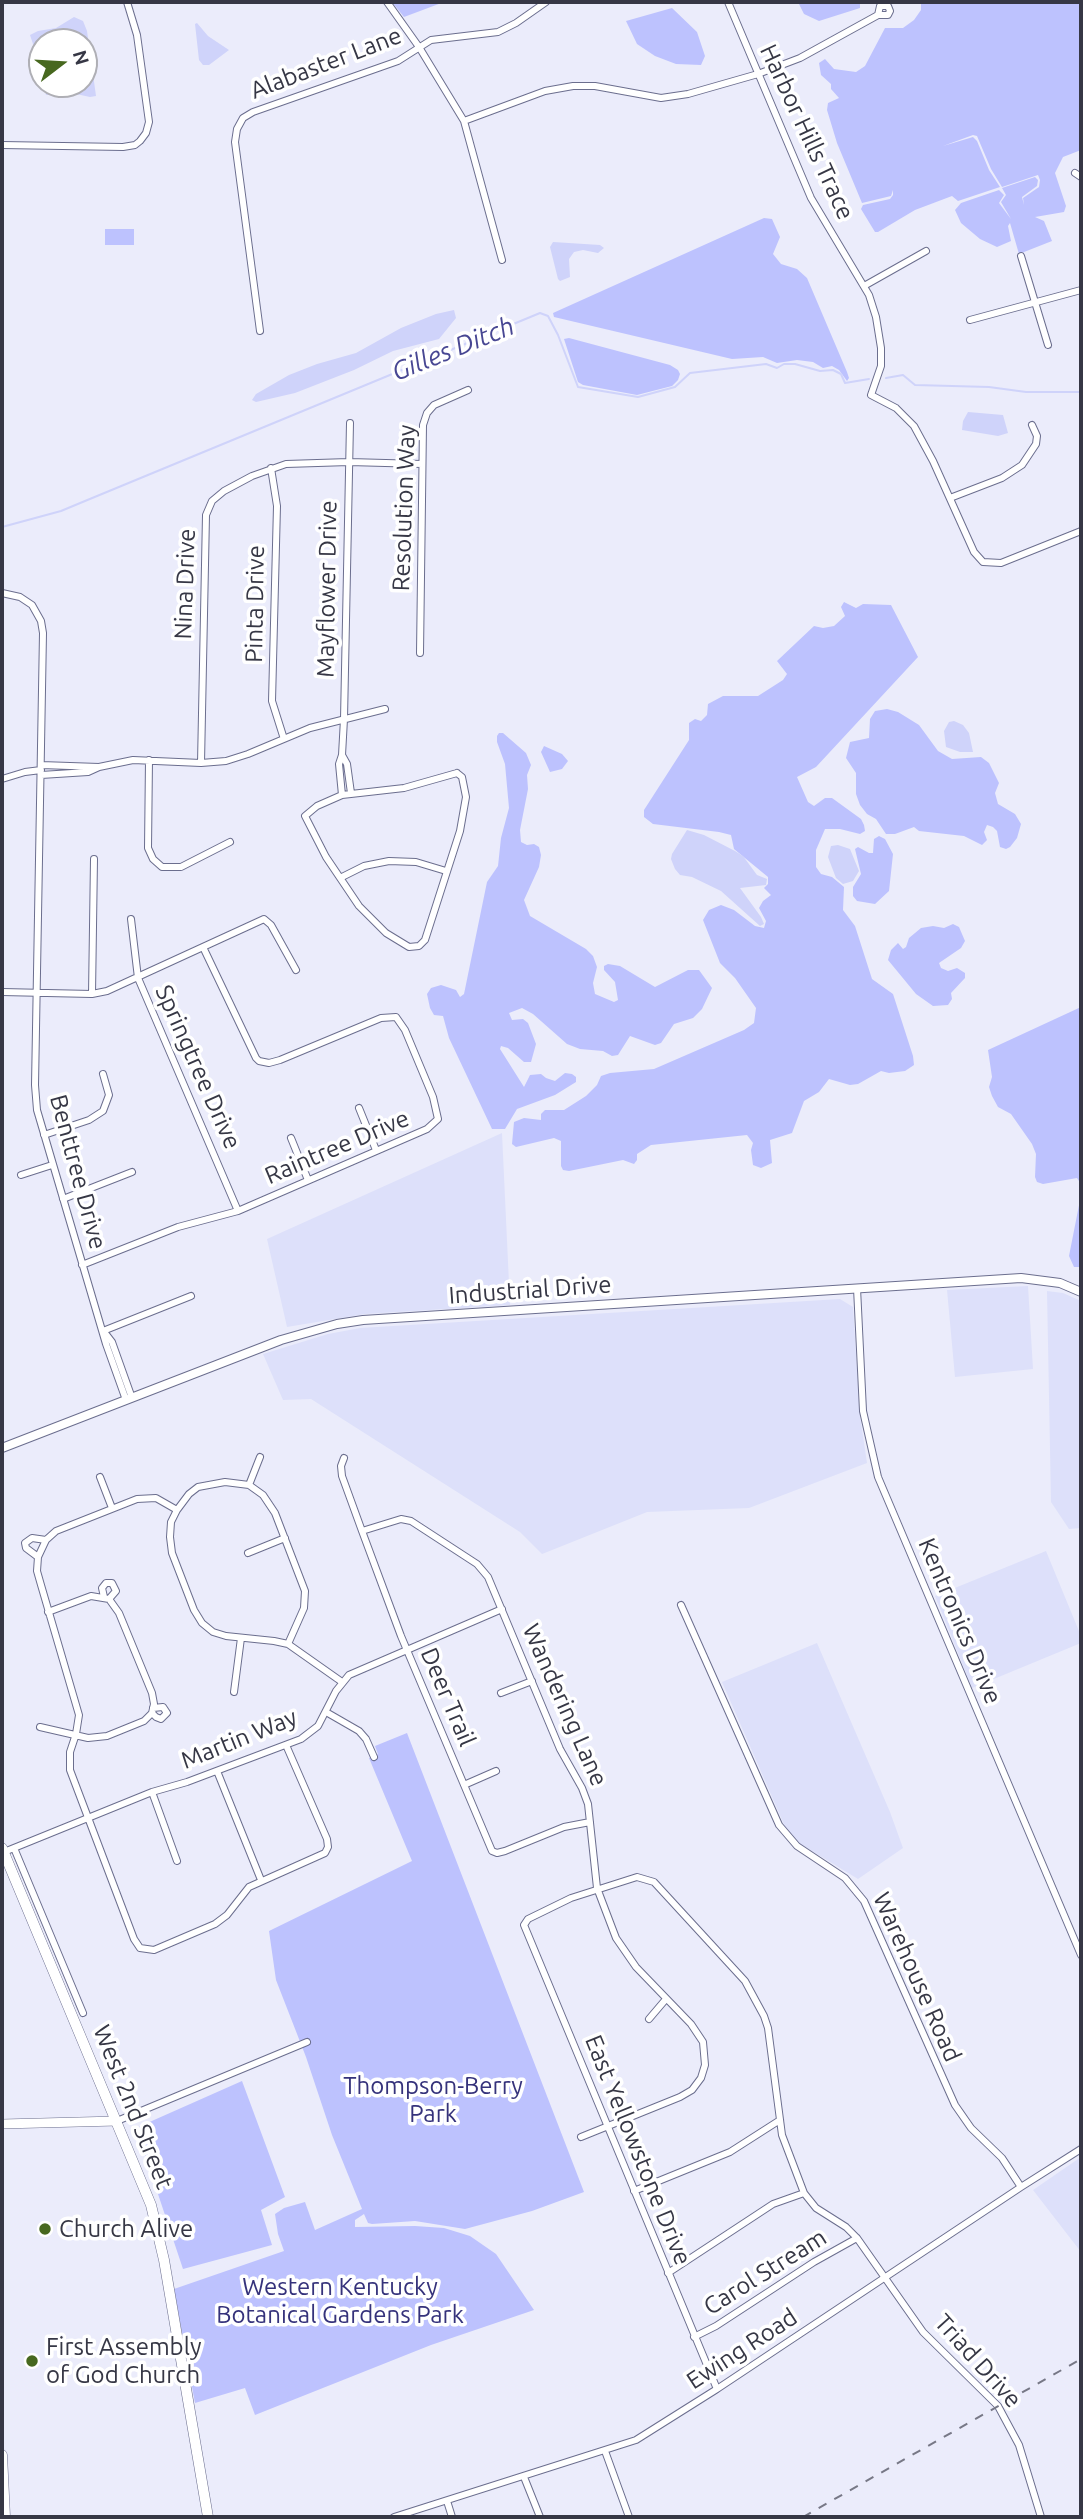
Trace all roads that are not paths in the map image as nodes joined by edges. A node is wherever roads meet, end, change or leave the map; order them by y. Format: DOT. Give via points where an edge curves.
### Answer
graph roads {
  1 [pos="127,2"];
  2 [pos="387,2"];
  3 [pos="546,2"];
  4 [pos="728,2"];
  5 [pos="878,15"];
  6 [pos="419,47"];
  7 [pos="758,74"];
  8 [pos="464,121"];
  9 [pos="2,145"];
  10 [pos="926,251"];
  11 [pos="1021,256"];
  12 [pos="502,260"];
  13 [pos="864,286"];
  14 [pos="1081,290"];
  15 [pos="1036,303"];
  16 [pos="970,320"];
  17 [pos="260,331"];
  18 [pos="1048,345"];
  19 [pos="468,390"];
  20 [pos="350,423"];
  21 [pos="1032,425"];
  22 [pos="349,462"];
  23 [pos="422,464"];
  24 [pos="271,468"];
  25 [pos="950,498"];
  26 [pos="1081,531"];
  27 [pos="2,593"];
  28 [pos="420,653"];
  29 [pos="385,709"];
  30 [pos="344,719"];
  31 [pos="284,739"];
  32 [pos="342,755"];
  33 [pos="149,760"];
  34 [pos="201,763"];
  35 [pos="41,770"];
  36 [pos="2,779"];
  37 [pos="351,793"];
  38 [pos="342,795"];
  39 [pos="230,842"];
  40 [pos="94,859"];
  41 [pos="446,870"];
  42 [pos="342,877"];
  43 [pos="131,919"];
  44 [pos="203,947"];
  45 [pos="296,970"];
  46 [pos="138,978"];
  47 [pos="2,992"];
  48 [pos="37,992"];
  49 [pos="92,994"];
  50 [pos="103,1074"];
  51 [pos="359,1108"];
  52 [pos="44,1135"];
  53 [pos="290,1139"];
  54 [pos="376,1150"];
  55 [pos="52,1165"];
  56 [pos="132,1172"];
  57 [pos="21,1175"];
  58 [pos="308,1180"];
  59 [pos="62,1199"];
  60 [pos="238,1211"];
  61 [pos="82,1265"];
  62 [pos="857,1288"];
  63 [pos="1081,1292"];
  64 [pos="191,1296"];
  65 [pos="103,1331"];
  66 [pos="129,1399"];
  67 [pos="2,1448"];
  68 [pos="260,1457"];
  69 [pos="344,1458"];
  70 [pos="100,1477"];
  71 [pos="249,1485"];
  72 [pos="113,1508"];
  73 [pos="177,1510"];
  74 [pos="362,1531"];
  75 [pos="285,1538"];
  76 [pos="46,1540"];
  77 [pos="248,1553"];
  78 [pos="38,1557"];
  79 [pos="681,1605"];
  80 [pos="502,1609"];
  81 [pos="48,1612"];
  82 [pos="242,1638"];
  83 [pos="288,1644"];
  84 [pos="407,1649"];
  85 [pos="532,1681"];
  86 [pos="342,1682"];
  87 [pos="234,1692"];
  88 [pos="501,1693"];
  89 [pos="326,1712"];
  90 [pos="40,1727"];
  91 [pos="76,1734"];
  92 [pos="286,1745"];
  93 [pos="374,1756"];
  94 [pos="218,1771"];
  95 [pos="496,1771"];
  96 [pos="464,1785"];
  97 [pos="152,1792"];
  98 [pos="89,1817"];
  99 [pos="590,1822"];
  100 [pos="14,1848"];
  101 [pos="2,1851"];
  102 [pos="177,1861"];
  103 [pos="261,1880"];
  104 [pos="597,1888"];
  105 [pos="1081,1955"];
  106 [pos="69,1994"];
  107 [pos="666,1999"];
  108 [pos="83,2013"];
  109 [pos="649,2019"];
  110 [pos="307,2042"];
  111 [pos="780,2120"];
  112 [pos="117,2121"];
  113 [pos="2,2124"];
  114 [pos="607,2128"];
  115 [pos="581,2137"];
  116 [pos="1081,2149"];
  117 [pos="1021,2187"];
  118 [pos="634,2191"];
  119 [pos="804,2193"];
  120 [pos="858,2238"];
  121 [pos="668,2273"];
  122 [pos="885,2278"];
  123 [pos="694,2337"];
  124 [pos="717,2389"];
  125 [pos="605,2452"];
  126 [pos="2,2455"];
  127 [pos="524,2477"];
  128 [pos="447,2501"];
  129 [pos="5,2517"];
  130 [pos="208,2517"];
  131 [pos="394,2517"];
  132 [pos="452,2517"];
  133 [pos="540,2517"];
  134 [pos="629,2517"];
  135 [pos="1041,2517"];
  1 -- 9 [label="street" via="137,35 149,122 140,141 123,147"];
  2 -- 6 [label="street"];
  3 -- 6 [label="street, Alabaster Lane" via="498,32 440,38"];
  4 -- 7 [label="street, Harbor Hills Trace"];
  5 -- 7 [label="street" via="800,58"];
  6 -- 8 [label="street"];
  6 -- 17 [label="street, Alabaster Lane" via="398,61 253,112 240,123 235,142"];
  7 -- 8 [label="street" via="661,98 573,86 545,91"];
  7 -- 13 [label="street, Harbor Hills Trace" via="811,198"];
  8 -- 12 [label="street"];
  10 -- 13 [label="street"];
  11 -- 15 [label="street"];
  13 -- 25 [label="street, Harbor Hills Trace" via="881,348 881,366 871,395 896,408 914,426"];
  14 -- 15 [label="street"];
  15 -- 16 [label="street"];
  15 -- 18 [label="street"];
  19 -- 23 [label="street, Resolution Way" via="439,402 427,413"];
  20 -- 22 [label="street, Mayflower Drive"];
  21 -- 25 [label="street" via="1036,444 1022,466"];
  22 -- 23 [label="street, Nina Drive"];
  22 -- 24 [label="street, Nina Drive"];
  22 -- 30 [label="street, Mayflower Drive"];
  23 -- 28 [label="street, Resolution Way"];
  24 -- 31 [label="street, Pinta Drive" via="277,506 272,701"];
  24 -- 34 [label="street, Nina Drive" via="218,496 206,514"];
  25 -- 26 [label="street" via="974,552 989,564"];
  27 -- 35 [label="street, Benttree Drive" via="26,600 42,627"];
  29 -- 30 [label="street"];
  30 -- 31 [label="street"];
  30 -- 32 [label="street, Mayflower Drive"];
  31 -- 34 [label="street" via="228,761"];
  32 -- 37 [label="street, Mayflower Drive"];
  32 -- 38 [label="street, Mayflower Drive"];
  33 -- 34 [label="street"];
  33 -- 35 [label="street"];
  33 -- 39 [label="street" via="148,848 153,859 162,867 181,867"];
  35 -- 36 [label="street"];
  35 -- 48 [label="street, Benttree Drive"];
  37 -- 38 [label="street"];
  37 -- 41 [label="street" via="404,788 460,774 466,810"];
  38 -- 42 [label="street" via="305,816"];
  40 -- 49 [label="street"];
  41 -- 42 [label="street" via="389,861"];
  41 -- 42 [label="street" via="425,940 414,947 376,926"];
  43 -- 46 [label="street, Springtree Drive"];
  44 -- 45 [label="street" via="264,919"];
  44 -- 46 [label="street"];
  44 -- 54 [label="street, Raintree Drive" via="256,1058 264,1063 381,1018 400,1020 438,1119 427,1129"];
  46 -- 49 [label="street"];
  46 -- 60 [label="street, Springtree Drive"];
  47 -- 48 [label="street"];
  48 -- 49 [label="street"];
  48 -- 52 [label="street, Benttree Drive" via="35,1086"];
  50 -- 52 [label="street" via="108,1095 103,1111"];
  51 -- 54 [label="street"];
  52 -- 55 [label="street, Benttree Drive"];
  53 -- 58 [label="street"];
  54 -- 58 [label="street, Raintree Drive"];
  55 -- 57 [label="street"];
  55 -- 59 [label="street, Benttree Drive"];
  56 -- 59 [label="street"];
  58 -- 60 [label="street, Raintree Drive"];
  59 -- 61 [label="street, Benttree Drive"];
  60 -- 61 [label="street, Raintree Drive" via="178,1227"];
  61 -- 65 [label="street, Benttree Drive"];
  62 -- 63 [label="street, Industrial Drive" via="1021,1278 1060,1283"];
  62 -- 66 [label="street, Industrial Drive" via="374,1318 281,1340"];
  62 -- 105 [label="street, Kentronics Drive" via="863,1412 878,1477"];
  64 -- 65 [label="street"];
  65 -- 66 [label="street, Benttree Drive"];
  66 -- 67 [label="street, Industrial Drive"];
  68 -- 71 [label="street"];
  69 -- 74 [label="street, Deer Trail" via="342,1476"];
  70 -- 72 [label="street"];
  71 -- 73 [label="street" via="204,1485 189,1494"];
  71 -- 75 [label="street" via="268,1500"];
  72 -- 73 [label="street" via="150,1497"];
  72 -- 76 [label="street" via="61,1528"];
  73 -- 82 [label="street" via="170,1529 172,1553 194,1610 213,1632"];
  74 -- 80 [label="street, Wandering Lane" via="401,1519 417,1524 477,1564"];
  74 -- 84 [label="street, Deer Trail"];
  75 -- 77 [label="street"];
  75 -- 83 [label="street" via="305,1600"];
  76 -- 78 [label="street"];
  76 -- 78 [label="street" via="32,1538 25,1543"];
  78 -- 81 [label="street" via="37,1572"];
  79 -- 117 [label="street, Warehouse Road" via="779,1825 797,1846 845,1878 864,1900 955,2105"];
  80 -- 84 [label="street"];
  80 -- 85 [label="street, Wandering Lane"];
  81 -- 91 [label="street" via="78,1708"];
  81 -- 91 [label="street" via="91,1596 106,1598 119,1613 152,1693 153,1710 140,1724 107,1736"];
  82 -- 83 [label="street"];
  82 -- 87 [label="street"];
  83 -- 86 [label="street"];
  84 -- 86 [label="street"];
  84 -- 96 [label="street, Deer Trail"];
  85 -- 88 [label="street"];
  85 -- 99 [label="street, Wandering Lane" via="583,1788"];
  86 -- 89 [label="street, Martin Way"];
  89 -- 92 [label="street, Martin Way" via="313,1732"];
  89 -- 93 [label="street" via="359,1731"];
  90 -- 91 [label="street"];
  91 -- 98 [label="street" via="70,1770"];
  92 -- 94 [label="street, Martin Way"];
  92 -- 103 [label="street" via="328,1843 325,1853"];
  94 -- 97 [label="street, Martin Way"];
  94 -- 103 [label="street"];
  95 -- 96 [label="street"];
  96 -- 99 [label="street, Deer Trail" via="494,1853"];
  97 -- 98 [label="street, Martin Way"];
  97 -- 102 [label="street"];
  98 -- 100 [label="street, Martin Way"];
  98 -- 103 [label="street" via="134,1939 149,1951 215,1924 244,1891"];
  99 -- 104 [label="street, Wandering Lane"];
  100 -- 101 [label="street, Martin Way"];
  100 -- 106 [label="street, West 2nd Street"];
  101 -- 106 [label="main road, West 2nd Street"];
  104 -- 107 [label="street, Wandering Lane" via="620,1946"];
  104 -- 111 [label="street" via="637,1877 654,1882 737,1970 768,2028"];
  104 -- 114 [label="street, East Yellowstone Drive" via="528,1919 524,1926"];
  106 -- 108 [label="street, West 2nd Street"];
  106 -- 112 [label="main road, West 2nd Street"];
  107 -- 109 [label="street"];
  107 -- 114 [label="street, Wandering Lane" via="703,2042 706,2057 701,2078 680,2098"];
  110 -- 112 [label="street"];
  111 -- 118 [label="street" via="730,2152"];
  111 -- 119 [label="street"];
  112 -- 113 [label="main road"];
  112 -- 130 [label="main road, West 2nd Street" via="158,2232"];
  114 -- 115 [label="street, Wandering Lane"];
  114 -- 118 [label="street, East Yellowstone Drive"];
  116 -- 117 [label="street, Ewing Road"];
  117 -- 122 [label="street, Ewing Road"];
  118 -- 121 [label="street, East Yellowstone Drive"];
  119 -- 120 [label="street, Triad Drive" via="816,2208"];
  119 -- 121 [label="street" via="773,2204"];
  120 -- 122 [label="street, Triad Drive"];
  120 -- 123 [label="street, Carol Stream"];
  121 -- 123 [label="street, East Yellowstone Drive"];
  122 -- 124 [label="street, Ewing Road"];
  122 -- 135 [label="street, Triad Drive" via="937,2348 1000,2409 1018,2445"];
  123 -- 124 [label="street, East Yellowstone Drive"];
  124 -- 125 [label="street, Ewing Road" via="636,2440"];
  125 -- 127 [label="street, Ewing Road"];
  125 -- 134 [label="street"];
  126 -- 129 [label="main road"];
  127 -- 128 [label="street, Ewing Road"];
  127 -- 133 [label="street"];
  128 -- 131 [label="street, Ewing Road"];
  128 -- 132 [label="street"];
}
